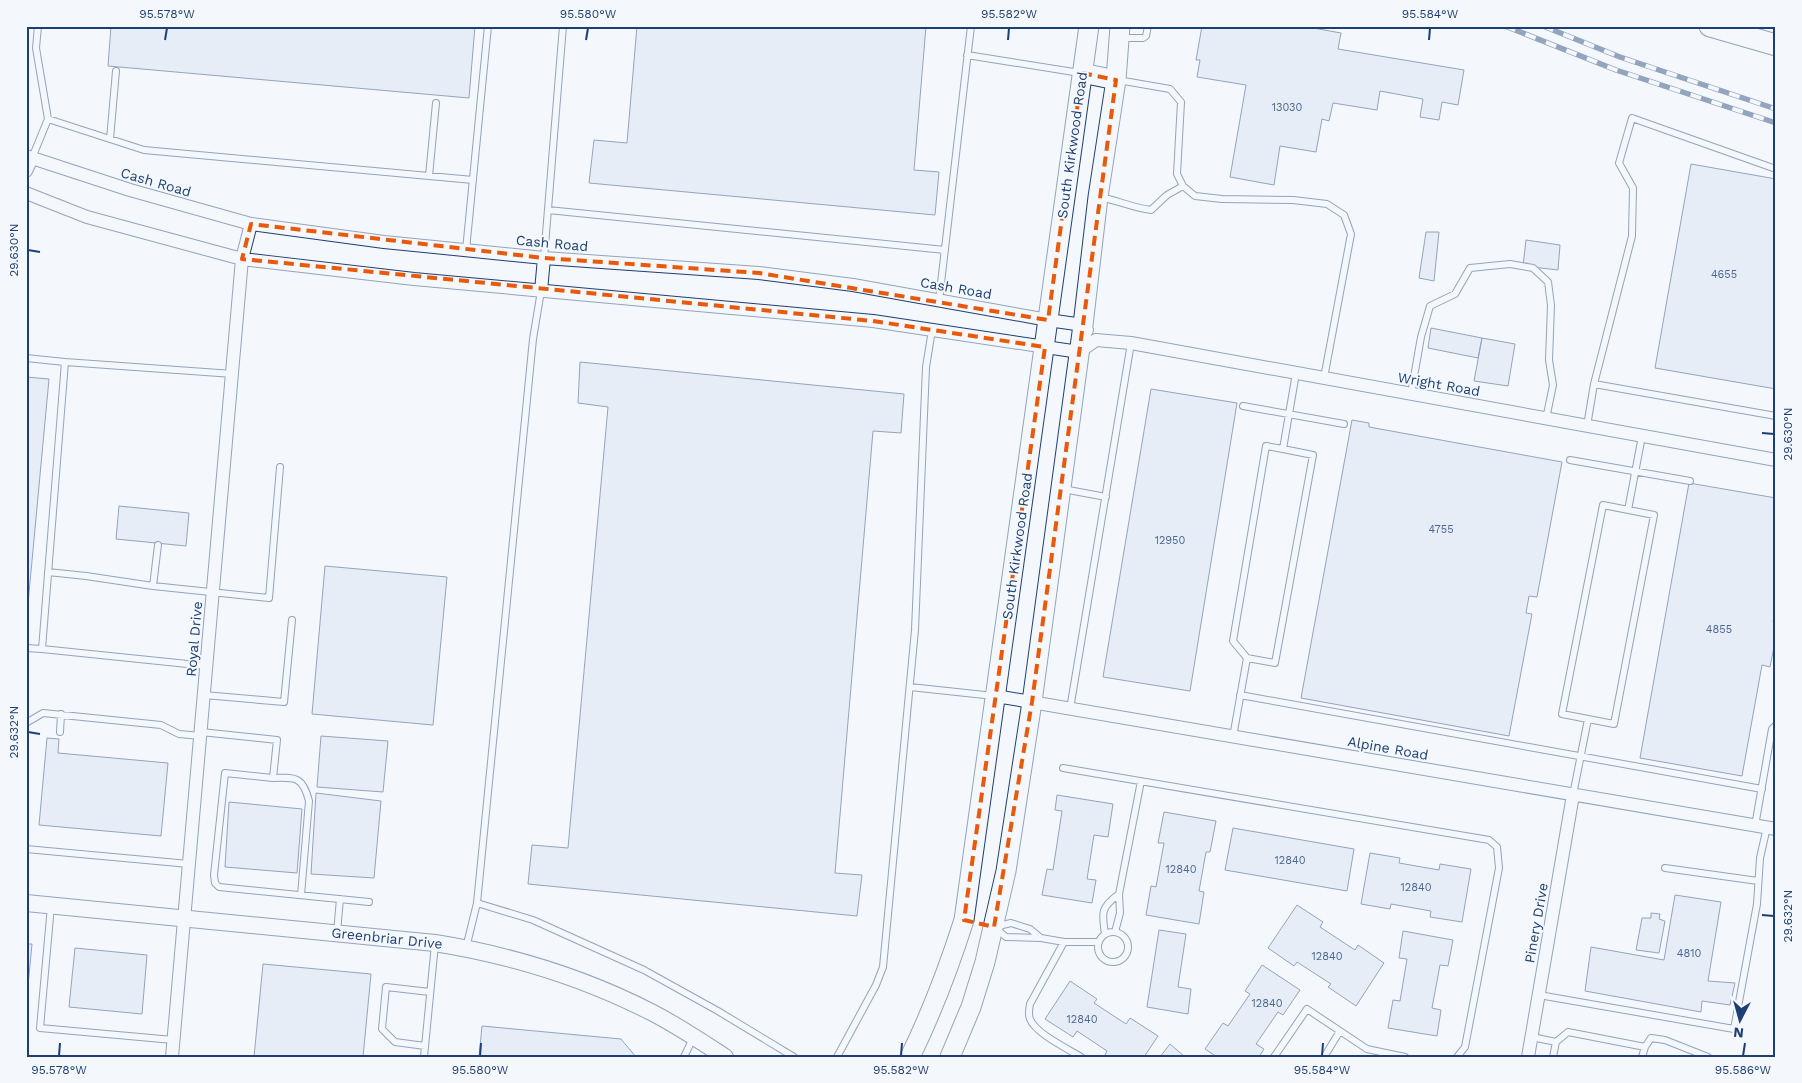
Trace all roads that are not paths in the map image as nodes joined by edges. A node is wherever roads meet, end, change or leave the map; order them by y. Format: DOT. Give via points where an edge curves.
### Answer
graph roads {
  1 [pos="38,26"];
  2 [pos="488,26"];
  3 [pos="563,26"];
  4 [pos="971,26"];
  5 [pos="1148,26"];
  6 [pos="1710,26"];
  7 [pos="1089,30"];
  8 [pos="1119,32"];
  9 [pos="1776,45"];
  10 [pos="967,55"];
  11 [pos="116,71"];
  12 [pos="1082,73"];
  13 [pos="1116,80"];
  14 [pos="436,103"];
  15 [pos="48,119"];
  16 [pos="110,139"];
  17 [pos="29,157"];
  18 [pos="1773,168"];
  19 [pos="26,172"];
  20 [pos="428,176"];
  21 [pos="473,180"];
  22 [pos="1183,186"];
  23 [pos="26,193"];
  24 [pos="1098,197"];
  25 [pos="548,210"];
  26 [pos="251,224"];
  27 [pos="466,250"];
  28 [pos="945,250"];
  29 [pos="544,258"];
  30 [pos="242,259"];
  31 [pos="541,291"];
  32 [pos="939,300"];
  33 [pos="1048,320"];
  34 [pos="1083,325"];
  35 [pos="932,330"];
  36 [pos="1096,340"];
  37 [pos="1131,343"];
  38 [pos="1045,347"];
  39 [pos="1079,352"];
  40 [pos="26,358"];
  41 [pos="65,362"];
  42 [pos="1296,373"];
  43 [pos="233,374"];
  44 [pos="1324,378"];
  45 [pos="1594,384"];
  46 [pos="1411,394"];
  47 [pos="1243,406"];
  48 [pos="1289,414"];
  49 [pos="1776,416"];
  50 [pos="1546,419"];
  51 [pos="1344,424"];
  52 [pos="1587,426"];
  53 [pos="1642,436"];
  54 [pos="1283,449"];
  55 [pos="1570,460"];
  56 [pos="1776,460"];
  57 [pos="280,467"];
  58 [pos="1635,472"];
  59 [pos="1690,482"];
  60 [pos="1060,488"];
  61 [pos="1106,497"];
  62 [pos="1628,510"];
  63 [pos="158,545"];
  64 [pos="48,572"];
  65 [pos="153,586"];
  66 [pos="213,593"];
  67 [pos="292,620"];
  68 [pos="26,648"];
  69 [pos="42,649"];
  70 [pos="1247,658"];
  71 [pos="207,666"];
  72 [pos="910,687"];
  73 [pos="204,695"];
  74 [pos="996,696"];
  75 [pos="1240,696"];
  76 [pos="1032,702"];
  77 [pos="1070,709"];
  78 [pos="61,714"];
  79 [pos="1588,719"];
  80 [pos="26,722"];
  81 [pos="1776,725"];
  82 [pos="60,732"];
  83 [pos="201,734"];
  84 [pos="1233,737"];
  85 [pos="1581,756"];
  86 [pos="1063,768"];
  87 [pos="273,778"];
  88 [pos="1141,781"];
  89 [pos="1762,789"];
  90 [pos="1573,795"];
  91 [pos="1766,827"];
  92 [pos="26,849"];
  93 [pos="189,864"];
  94 [pos="1664,868"];
  95 [pos="1758,881"];
  96 [pos="1119,894"];
  97 [pos="301,895"];
  98 [pos="340,899"];
  99 [pos="369,902"];
  100 [pos="26,903"];
  101 [pos="477,903"];
  102 [pos="51,905"];
  103 [pos="185,918"];
  104 [pos="964,920"];
  105 [pos="994,927"];
  106 [pos="1115,932"];
  107 [pos="337,933"];
  108 [pos="1105,934"];
  109 [pos="1041,938"];
  110 [pos="1064,942"];
  111 [pos="1099,942"];
  112 [pos="435,943"];
  113 [pos="466,948"];
  114 [pos="430,992"];
  115 [pos="1539,995"];
  116 [pos="1340,1031"];
  117 [pos="693,1036"];
  118 [pos="1532,1037"];
  119 [pos="174,1040"];
  120 [pos="1556,1042"];
  121 [pos="425,1046"];
  122 [pos="1645,1047"];
  123 [pos="1367,1049"];
  124 [pos="172,1057"];
  125 [pos="424,1057"];
  126 [pos="684,1057"];
  127 [pos="725,1057"];
  128 [pos="794,1057"];
  129 [pos="836,1057"];
  130 [pos="910,1057"];
  131 [pos="950,1057"];
  132 [pos="1080,1057"];
  133 [pos="1274,1057"];
  134 [pos="1324,1057"];
  135 [pos="1366,1057"];
  136 [pos="1405,1057"];
  137 [pos="1457,1057"];
  138 [pos="1528,1057"];
  139 [pos="1553,1057"];
  140 [pos="1642,1057"];
  141 [pos="1708,1057"];
  1 -- 15 [label="lane" via="36,48"];
  2 -- 21 [label="lane"];
  3 -- 25 [label="lane"];
  4 -- 10 [label="lane"];
  5 -- 8 [label="lane" via="1143,38"];
  6 -- 9 [label="highway"];
  7 -- 8 [label="main road"];
  7 -- 12 [label="main road, South Kirkwood Road"];
  8 -- 13 [label="main road"];
  10 -- 12 [label="lane"];
  10 -- 28 [label="lane"];
  11 -- 16 [label="lane"];
  12 -- 13 [label="main road"];
  12 -- 33 [label="main road, South Kirkwood Road"];
  13 -- 22 [label="lane" via="1170,89 1181,102 1177,174"];
  13 -- 24 [label="main road"];
  14 -- 20 [label="lane"];
  15 -- 16 [label="lane"];
  15 -- 17 [label="lane"];
  16 -- 20 [label="lane" via="144,150"];
  17 -- 19 [label="street"];
  17 -- 26 [label="street, Cash Road"];
  18 -- 45 [label="lane" via="1632,118 1620,162 1633,188 1632,236"];
  20 -- 21 [label="lane"];
  21 -- 27 [label="lane"];
  22 -- 24 [label="lane" via="1151,210"];
  22 -- 44 [label="lane" via="1195,196 1327,204 1344,215 1351,234"];
  23 -- 30 [label="street" via="87,217"];
  24 -- 34 [label="main road"];
  25 -- 28 [label="lane"];
  25 -- 29 [label="lane"];
  26 -- 27 [label="street, Cash Road"];
  26 -- 30 [label="street, Royal Drive"];
  27 -- 29 [label="street, Cash Road"];
  28 -- 32 [label="lane"];
  29 -- 31 [label="street"];
  29 -- 32 [label="street, Cash Road" via="759,273"];
  30 -- 31 [label="street"];
  30 -- 43 [label="street, Royal Drive"];
  31 -- 35 [label="street" via="873,321"];
  31 -- 101 [label="lane" via="533,339"];
  32 -- 33 [label="street, Cash Road"];
  33 -- 34 [label="street, Cash Road"];
  33 -- 38 [label="main road, South Kirkwood Road"];
  34 -- 36 [label="street"];
  34 -- 39 [label="main road"];
  35 -- 38 [label="street"];
  35 -- 72 [label="lane" via="926,367"];
  36 -- 37 [label="street, Wright Road"];
  36 -- 39 [label="street"];
  37 -- 42 [label="street, Wright Road"];
  37 -- 61 [label="lane"];
  38 -- 39 [label="street"];
  38 -- 74 [label="main road, South Kirkwood Road"];
  39 -- 60 [label="main road"];
  40 -- 41 [label="lane"];
  41 -- 43 [label="lane"];
  41 -- 64 [label="lane"];
  42 -- 44 [label="street, Wright Road"];
  42 -- 48 [label="lane"];
  43 -- 66 [label="street, Royal Drive"];
  44 -- 46 [label="street, Wright Road"];
  45 -- 49 [label="lane"];
  45 -- 52 [label="lane"];
  46 -- 50 [label="street, Wright Road"];
  46 -- 50 [label="lane" via="1430,306 1455,294 1470,268 1510,264 1533,268 1548,282 1551,305 1549,360 1552,385"];
  47 -- 48 [label="lane"];
  48 -- 51 [label="lane"];
  48 -- 54 [label="lane"];
  50 -- 52 [label="street, Wright Road"];
  52 -- 53 [label="street, Wright Road"];
  53 -- 56 [label="street, Wright Road"];
  53 -- 58 [label="lane"];
  54 -- 70 [label="lane" via="1266,446 1234,641"];
  54 -- 70 [label="lane" via="1313,455 1275,663"];
  55 -- 58 [label="lane"];
  57 -- 66 [label="lane" via="269,598"];
  58 -- 59 [label="lane"];
  58 -- 62 [label="lane"];
  60 -- 61 [label="lane"];
  60 -- 76 [label="main road"];
  61 -- 77 [label="lane"];
  62 -- 79 [label="lane" via="1603,505 1562,714"];
  62 -- 79 [label="lane" via="1654,515 1614,724"];
  63 -- 65 [label="lane"];
  64 -- 65 [label="lane"];
  64 -- 69 [label="lane"];
  65 -- 66 [label="lane"];
  66 -- 71 [label="street, Royal Drive"];
  67 -- 73 [label="lane" via="284,702"];
  68 -- 69 [label="lane"];
  69 -- 71 [label="lane"];
  70 -- 75 [label="lane"];
  71 -- 73 [label="street, Royal Drive"];
  72 -- 74 [label="lane"];
  72 -- 129 [label="lane" via="883,967"];
  73 -- 83 [label="street, Royal Drive"];
  74 -- 76 [label="street, Alpine Road"];
  74 -- 104 [label="main road, South Kirkwood Road"];
  75 -- 84 [label="lane"];
  75 -- 85 [label="lane"];
  76 -- 77 [label="street, Alpine Road"];
  76 -- 105 [label="main road" via="1006,871"];
  77 -- 84 [label="street, Alpine Road"];
  78 -- 80 [label="lane" via="43,712"];
  78 -- 82 [label="lane"];
  78 -- 83 [label="lane" via="161,725 179,734"];
  79 -- 85 [label="lane"];
  81 -- 89 [label="lane" via="1772,729"];
  83 -- 87 [label="lane" via="277,740"];
  83 -- 93 [label="street, Royal Drive"];
  84 -- 90 [label="street, Alpine Road"];
  85 -- 89 [label="lane"];
  85 -- 90 [label="lane"];
  86 -- 88 [label="lane"];
  87 -- 97 [label="lane" via="298,779 309,800"];
  87 -- 97 [label="lane" via="225,773 215,883 219,887"];
  88 -- 96 [label="lane"];
  88 -- 137 [label="lane" via="1489,840 1497,847 1499,868 1466,1047"];
  89 -- 91 [label="lane"];
  90 -- 91 [label="street, Alpine Road"];
  90 -- 115 [label="street, Pinery Drive"];
  91 -- 95 [label="lane"];
  92 -- 93 [label="lane"];
  93 -- 103 [label="street, Royal Drive"];
  94 -- 95 [label="lane"];
  95 -- 115 [label="lane" via="1757,904 1734,1029"];
  96 -- 106 [label="lane" via="1120,913"];
  96 -- 108 [label="lane" via="1107,902 1102,913"];
  97 -- 98 [label="lane"];
  98 -- 99 [label="lane"];
  98 -- 107 [label="lane"];
  100 -- 102 [label="street, Greenbriar Drive"];
  101 -- 113 [label="lane"];
  101 -- 128 [label="lane" via="532,920 644,970"];
  102 -- 103 [label="street, Greenbriar Drive"];
  102 -- 119 [label="lane" via="40,1028"];
  103 -- 107 [label="street, Greenbriar Drive"];
  103 -- 119 [label="street, Royal Drive"];
  104 -- 105 [label="main road"];
  104 -- 130 [label="main road, South Kirkwood Road" via="931,1014"];
  105 -- 109 [label="lane" via="1006,937"];
  105 -- 109 [label="lane" via="1011,924 1030,929"];
  105 -- 131 [label="main road" via="971,1007"];
  106 -- 108 [label="lane"];
  106 -- 111 [label="lane" via="1124,937 1128,946 1121,960 1111,962 1103,958 1098,950"];
  107 -- 112 [label="street, Greenbriar Drive"];
  108 -- 111 [label="lane"];
  109 -- 110 [label="lane"];
  110 -- 111 [label="lane"];
  110 -- 132 [label="lane" via="1030,1004 1030,1020 1036,1028"];
  112 -- 113 [label="street, Greenbriar Drive"];
  112 -- 114 [label="lane"];
  113 -- 117 [label="street, Greenbriar Drive" via="518,960 615,995"];
  114 -- 121 [label="lane"];
  114 -- 121 [label="lane" via="386,987 382,1028 395,1042"];
  115 -- 118 [label="street, Pinery Drive"];
  116 -- 123 [label="lane"];
  116 -- 133 [label="lane" via="1307,1009"];
  116 -- 134 [label="lane"];
  117 -- 126 [label="lane"];
  117 -- 127 [label="street, Greenbriar Drive"];
  118 -- 120 [label="lane"];
  118 -- 138 [label="street, Pinery Drive"];
  119 -- 124 [label="street, Royal Drive"];
  120 -- 122 [label="lane" via="1568,1032"];
  120 -- 139 [label="lane"];
  121 -- 125 [label="lane"];
  122 -- 140 [label="lane"];
  122 -- 141 [label="lane" via="1652,1038 1665,1040"];
  123 -- 135 [label="lane"];
  123 -- 136 [label="lane"];
}
